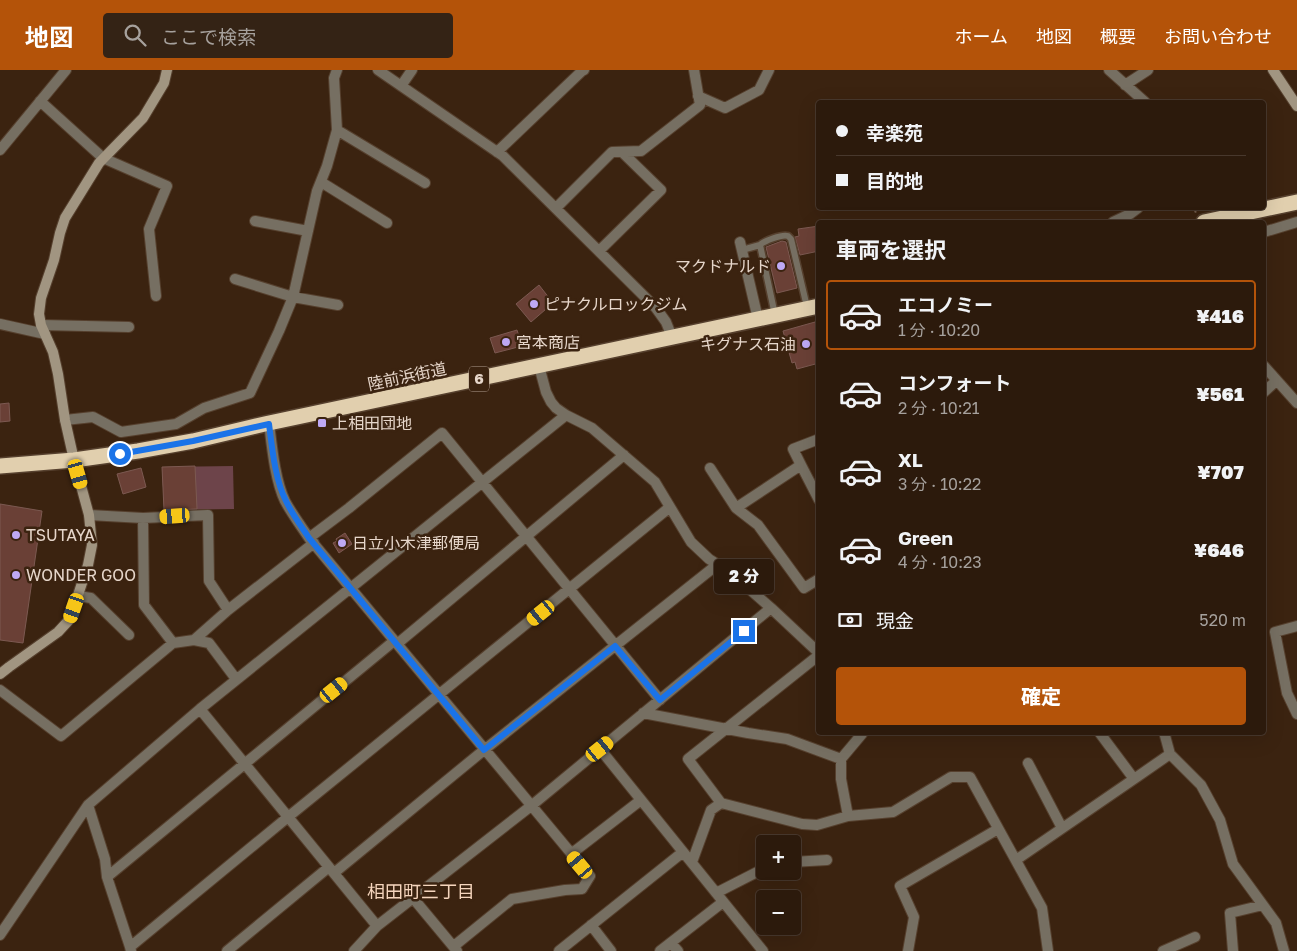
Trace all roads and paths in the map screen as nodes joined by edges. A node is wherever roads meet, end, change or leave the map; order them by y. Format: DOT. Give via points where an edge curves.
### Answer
graph roads {
  1 [pos="66,70"];
  2 [pos="167,70"];
  3 [pos="337,70"];
  4 [pos="378,70"];
  5 [pos="412,70"];
  6 [pos="584,70"];
  7 [pos="694,70"];
  8 [pos="769,70"];
  9 [pos="1109,70"];
  10 [pos="1148,70"];
  11 [pos="1273,70"];
  12 [pos="1125,85"];
  13 [pos="401,86"];
  14 [pos="698,96"];
  15 [pos="1142,100"];
  16 [pos="40,101"];
  17 [pos="1297,106"];
  18 [pos="337,130"];
  19 [pos="0,150"];
  20 [pos="497,152"];
  21 [pos="622,152"];
  22 [pos="104,158"];
  23 [pos="321,182"];
  24 [pos="425,183"];
  25 [pos="1297,202"];
  26 [pos="556,208"];
  27 [pos="1266,209"];
  28 [pos="1135,210"];
  29 [pos="1260,210"];
  30 [pos="1117,220"];
  31 [pos="1213,220"];
  32 [pos="255,221"];
  33 [pos="1297,222"];
  34 [pos="386,223"];
  35 [pos="308,231"];
  36 [pos="1266,231"];
  37 [pos="760,245"];
  38 [pos="741,246"];
  39 [pos="599,251"];
  40 [pos="235,279"];
  41 [pos="156,296"];
  42 [pos="293,297"];
  43 [pos="338,305"];
  44 [pos="812,309"];
  45 [pos="775,315"];
  46 [pos="758,319"];
  47 [pos="0,324"];
  48 [pos="129,327"];
  49 [pos="43,330"];
  50 [pos="672,337"];
  51 [pos="539,366"];
  52 [pos="1266,368"];
  53 [pos="1276,381"];
  54 [pos="1266,390"];
  55 [pos="1297,403"];
  56 [pos="566,415"];
  57 [pos="65,420"];
  58 [pos="269,424"];
  59 [pos="816,440"];
  60 [pos="624,455"];
  61 [pos="74,460"];
  62 [pos="801,465"];
  63 [pos="0,466"];
  64 [pos="710,468"];
  65 [pos="482,482"];
  66 [pos="816,494"];
  67 [pos="670,507"];
  68 [pos="736,508"];
  69 [pos="89,515"];
  70 [pos="143,518"];
  71 [pos="526,536"];
  72 [pos="311,541"];
  73 [pos="718,564"];
  74 [pos="816,581"];
  75 [pos="350,588"];
  76 [pos="570,589"];
  77 [pos="78,596"];
  78 [pos="771,608"];
  79 [pos="228,610"];
  80 [pos="1297,626"];
  81 [pos="129,635"];
  82 [pos="194,640"];
  83 [pos="173,642"];
  84 [pos="395,642"];
  85 [pos="615,646"];
  86 [pos="816,651"];
  87 [pos="816,656"];
  88 [pos="0,674"];
  89 [pos="236,679"];
  90 [pos="0,690"];
  91 [pos="439,695"];
  92 [pos="660,700"];
  93 [pos="200,709"];
  94 [pos="643,713"];
  95 [pos="1297,714"];
  96 [pos="727,729"];
  97 [pos="861,735"];
  98 [pos="1101,735"];
  99 [pos="1165,735"];
  100 [pos="600,749"];
  101 [pos="484,750"];
  102 [pos="1170,754"];
  103 [pos="841,759"];
  104 [pos="244,763"];
  105 [pos="1028,763"];
  106 [pos="1134,779"];
  107 [pos="641,800"];
  108 [pos="720,803"];
  109 [pos="88,805"];
  110 [pos="531,806"];
  111 [pos="848,816"];
  112 [pos="288,817"];
  113 [pos="1062,828"];
  114 [pos="998,829"];
  115 [pos="683,852"];
  116 [pos="571,854"];
  117 [pos="827,860"];
  118 [pos="1016,860"];
  119 [pos="801,861"];
  120 [pos="692,862"];
  121 [pos="331,870"];
  122 [pos="756,873"];
  123 [pos="106,877"];
  124 [pos="716,893"];
  125 [pos="413,898"];
  126 [pos="723,902"];
  127 [pos="1262,904"];
  128 [pos="591,925"];
  129 [pos="377,926"];
  130 [pos="0,936"];
  131 [pos="1195,937"];
  132 [pos="671,942"];
  133 [pos="130,949"];
  134 [pos="456,949"];
  135 [pos="227,951"];
  136 [pos="354,951"];
  137 [pos="559,951"];
  138 [pos="611,951"];
  139 [pos="660,951"];
  140 [pos="678,951"];
  141 [pos="763,951"];
  142 [pos="908,951"];
  143 [pos="1048,951"];
  144 [pos="1163,951"];
  145 [pos="1233,951"];
  146 [pos="1284,951"];
  1 -- 16 [label="street"];
  2 -- 22 [label="street" via="164,83 143,118"];
  3 -- 18 [label="street" via="334,78"];
  4 -- 13 [label="street"];
  5 -- 13 [label="street"];
  6 -- 20 [label="street"];
  7 -- 14 [label="street"];
  8 -- 14 [label="street" via="759,90 724,108"];
  9 -- 12 [label="street"];
  10 -- 12 [label="street"];
  11 -- 17 [label="street"];
  12 -- 15 [label="street"];
  13 -- 20 [label="street"];
  14 -- 21 [label="street" via="700,105 641,151"];
  16 -- 19 [label="street"];
  16 -- 22 [label="street"];
  18 -- 23 [label="street"];
  18 -- 24 [label="street"];
  20 -- 26 [label="street"];
  21 -- 26 [label="street" via="612,152"];
  21 -- 39 [label="street" via="660,190"];
  22 -- 41 [label="street" via="167,186 149,229"];
  22 -- 49 [label="street" via="65,218 41,298 39,314"];
  23 -- 34 [label="street"];
  23 -- 35 [label="street"];
  25 -- 27 [label="highway"];
  26 -- 39 [label="street"];
  28 -- 30 [label="street"];
  29 -- 31 [label="highway"];
  32 -- 35 [label="street"];
  33 -- 36 [label="street"];
  35 -- 42 [label="street"];
  37 -- 38 [label="lane"];
  37 -- 44 [label="lane" via="783,236 791,239"];
  37 -- 45 [label="lane"];
  38 -- 46 [label="street"];
  39 -- 50 [label="street" via="656,308"];
  40 -- 42 [label="street"];
  42 -- 43 [label="street"];
  42 -- 57 [label="street" via="250,393 204,408 176,424 121,432 93,417"];
  44 -- 45 [label="highway, 陸前浜街道 / 6"];
  45 -- 46 [label="highway, 陸前浜街道 / 6"];
  46 -- 50 [label="highway, 陸前浜街道 / 6"];
  47 -- 49 [label="street"];
  48 -- 49 [label="street"];
  49 -- 57 [label="street" via="55,359"];
  50 -- 51 [label="highway, 陸前浜街道 / 6"];
  51 -- 56 [label="street" via="551,402"];
  51 -- 58 [label="highway, 陸前浜街道 / 6"];
  52 -- 53 [label="street"];
  53 -- 54 [label="street"];
  53 -- 55 [label="street"];
  56 -- 60 [label="street" via="592,428"];
  56 -- 65 [label="street"];
  57 -- 61 [label="street"];
  58 -- 61 [label="highway, 陸前浜街道 / 6" via="193,441"];
  58 -- 72 [label="street" via="285,500"];
  59 -- 62 [label="street" via="793,449"];
  60 -- 67 [label="street" via="655,482"];
  60 -- 71 [label="street"];
  61 -- 63 [label="highway, 陸前浜街道 / 6"];
  61 -- 69 [label="street"];
  62 -- 66 [label="street"];
  62 -- 68 [label="street"];
  64 -- 68 [label="street"];
  65 -- 71 [label="street"];
  65 -- 72 [label="street" via="442,433"];
  65 -- 75 [label="street"];
  67 -- 73 [label="street" via="691,542"];
  67 -- 76 [label="street"];
  68 -- 74 [label="street" via="758,525 804,588"];
  69 -- 70 [label="street"];
  69 -- 77 [label="street" via="92,545"];
  70 -- 79 [label="street" via="208,515 209,582"];
  70 -- 83 [label="street" via="144,605"];
  71 -- 76 [label="street"];
  71 -- 84 [label="street"];
  72 -- 75 [label="street"];
  72 -- 79 [label="street"];
  73 -- 78 [label="street"];
  73 -- 85 [label="street"];
  75 -- 84 [label="street"];
  75 -- 89 [label="street"];
  76 -- 85 [label="street"];
  76 -- 91 [label="street"];
  77 -- 81 [label="street" via="91,598"];
  77 -- 88 [label="street" via="70,619 58,632"];
  78 -- 86 [label="street"];
  78 -- 92 [label="street"];
  79 -- 82 [label="street"];
  80 -- 95 [label="street" via="1275,632 1287,694"];
  82 -- 83 [label="street"];
  82 -- 89 [label="street" via="209,643"];
  83 -- 90 [label="street" via="60,736"];
  84 -- 91 [label="street"];
  84 -- 104 [label="street"];
  85 -- 92 [label="street"];
  85 -- 101 [label="street"];
  87 -- 96 [label="street"];
  89 -- 93 [label="street"];
  91 -- 101 [label="street"];
  91 -- 112 [label="street"];
  92 -- 94 [label="street"];
  93 -- 104 [label="street"];
  93 -- 109 [label="street"];
  94 -- 96 [label="street"];
  94 -- 100 [label="street"];
  96 -- 103 [label="street" via="787,739"];
  96 -- 108 [label="street" via="688,759"];
  97 -- 103 [label="street"];
  98 -- 106 [label="street"];
  99 -- 102 [label="street"];
  100 -- 107 [label="street"];
  100 -- 110 [label="street"];
  101 -- 110 [label="street"];
  101 -- 121 [label="street"];
  102 -- 106 [label="street"];
  102 -- 127 [label="street" via="1200,786 1220,820 1233,864"];
  103 -- 111 [label="street"];
  104 -- 112 [label="street"];
  104 -- 123 [label="street"];
  105 -- 113 [label="street"];
  106 -- 113 [label="street"];
  107 -- 115 [label="street"];
  107 -- 116 [label="street"];
  108 -- 111 [label="street" via="802,824 817,825"];
  108 -- 120 [label="street" via="711,810"];
  109 -- 123 [label="street" via="105,859"];
  109 -- 130 [label="street"];
  110 -- 116 [label="street"];
  110 -- 125 [label="street"];
  111 -- 114 [label="street" via="893,812 951,777 970,777"];
  112 -- 121 [label="street"];
  112 -- 133 [label="street"];
  113 -- 118 [label="street"];
  114 -- 118 [label="street"];
  114 -- 142 [label="street" via="900,886 914,916"];
  115 -- 120 [label="street"];
  115 -- 128 [label="street"];
  116 -- 134 [label="street" via="590,876 582,889 512,899"];
  117 -- 119 [label="street"];
  118 -- 143 [label="street" via="1042,908"];
  120 -- 124 [label="street"];
  121 -- 129 [label="street"];
  121 -- 135 [label="street"];
  122 -- 124 [label="street"];
  123 -- 133 [label="street"];
  124 -- 126 [label="street"];
  125 -- 129 [label="street"];
  125 -- 134 [label="street"];
  126 -- 132 [label="street"];
  126 -- 141 [label="street"];
  127 -- 145 [label="street" via="1230,913"];
  127 -- 146 [label="street" via="1276,923"];
  128 -- 137 [label="street"];
  128 -- 138 [label="street"];
  129 -- 136 [label="street"];
  131 -- 144 [label="street"];
  132 -- 139 [label="street"];
  132 -- 140 [label="street"];
}
